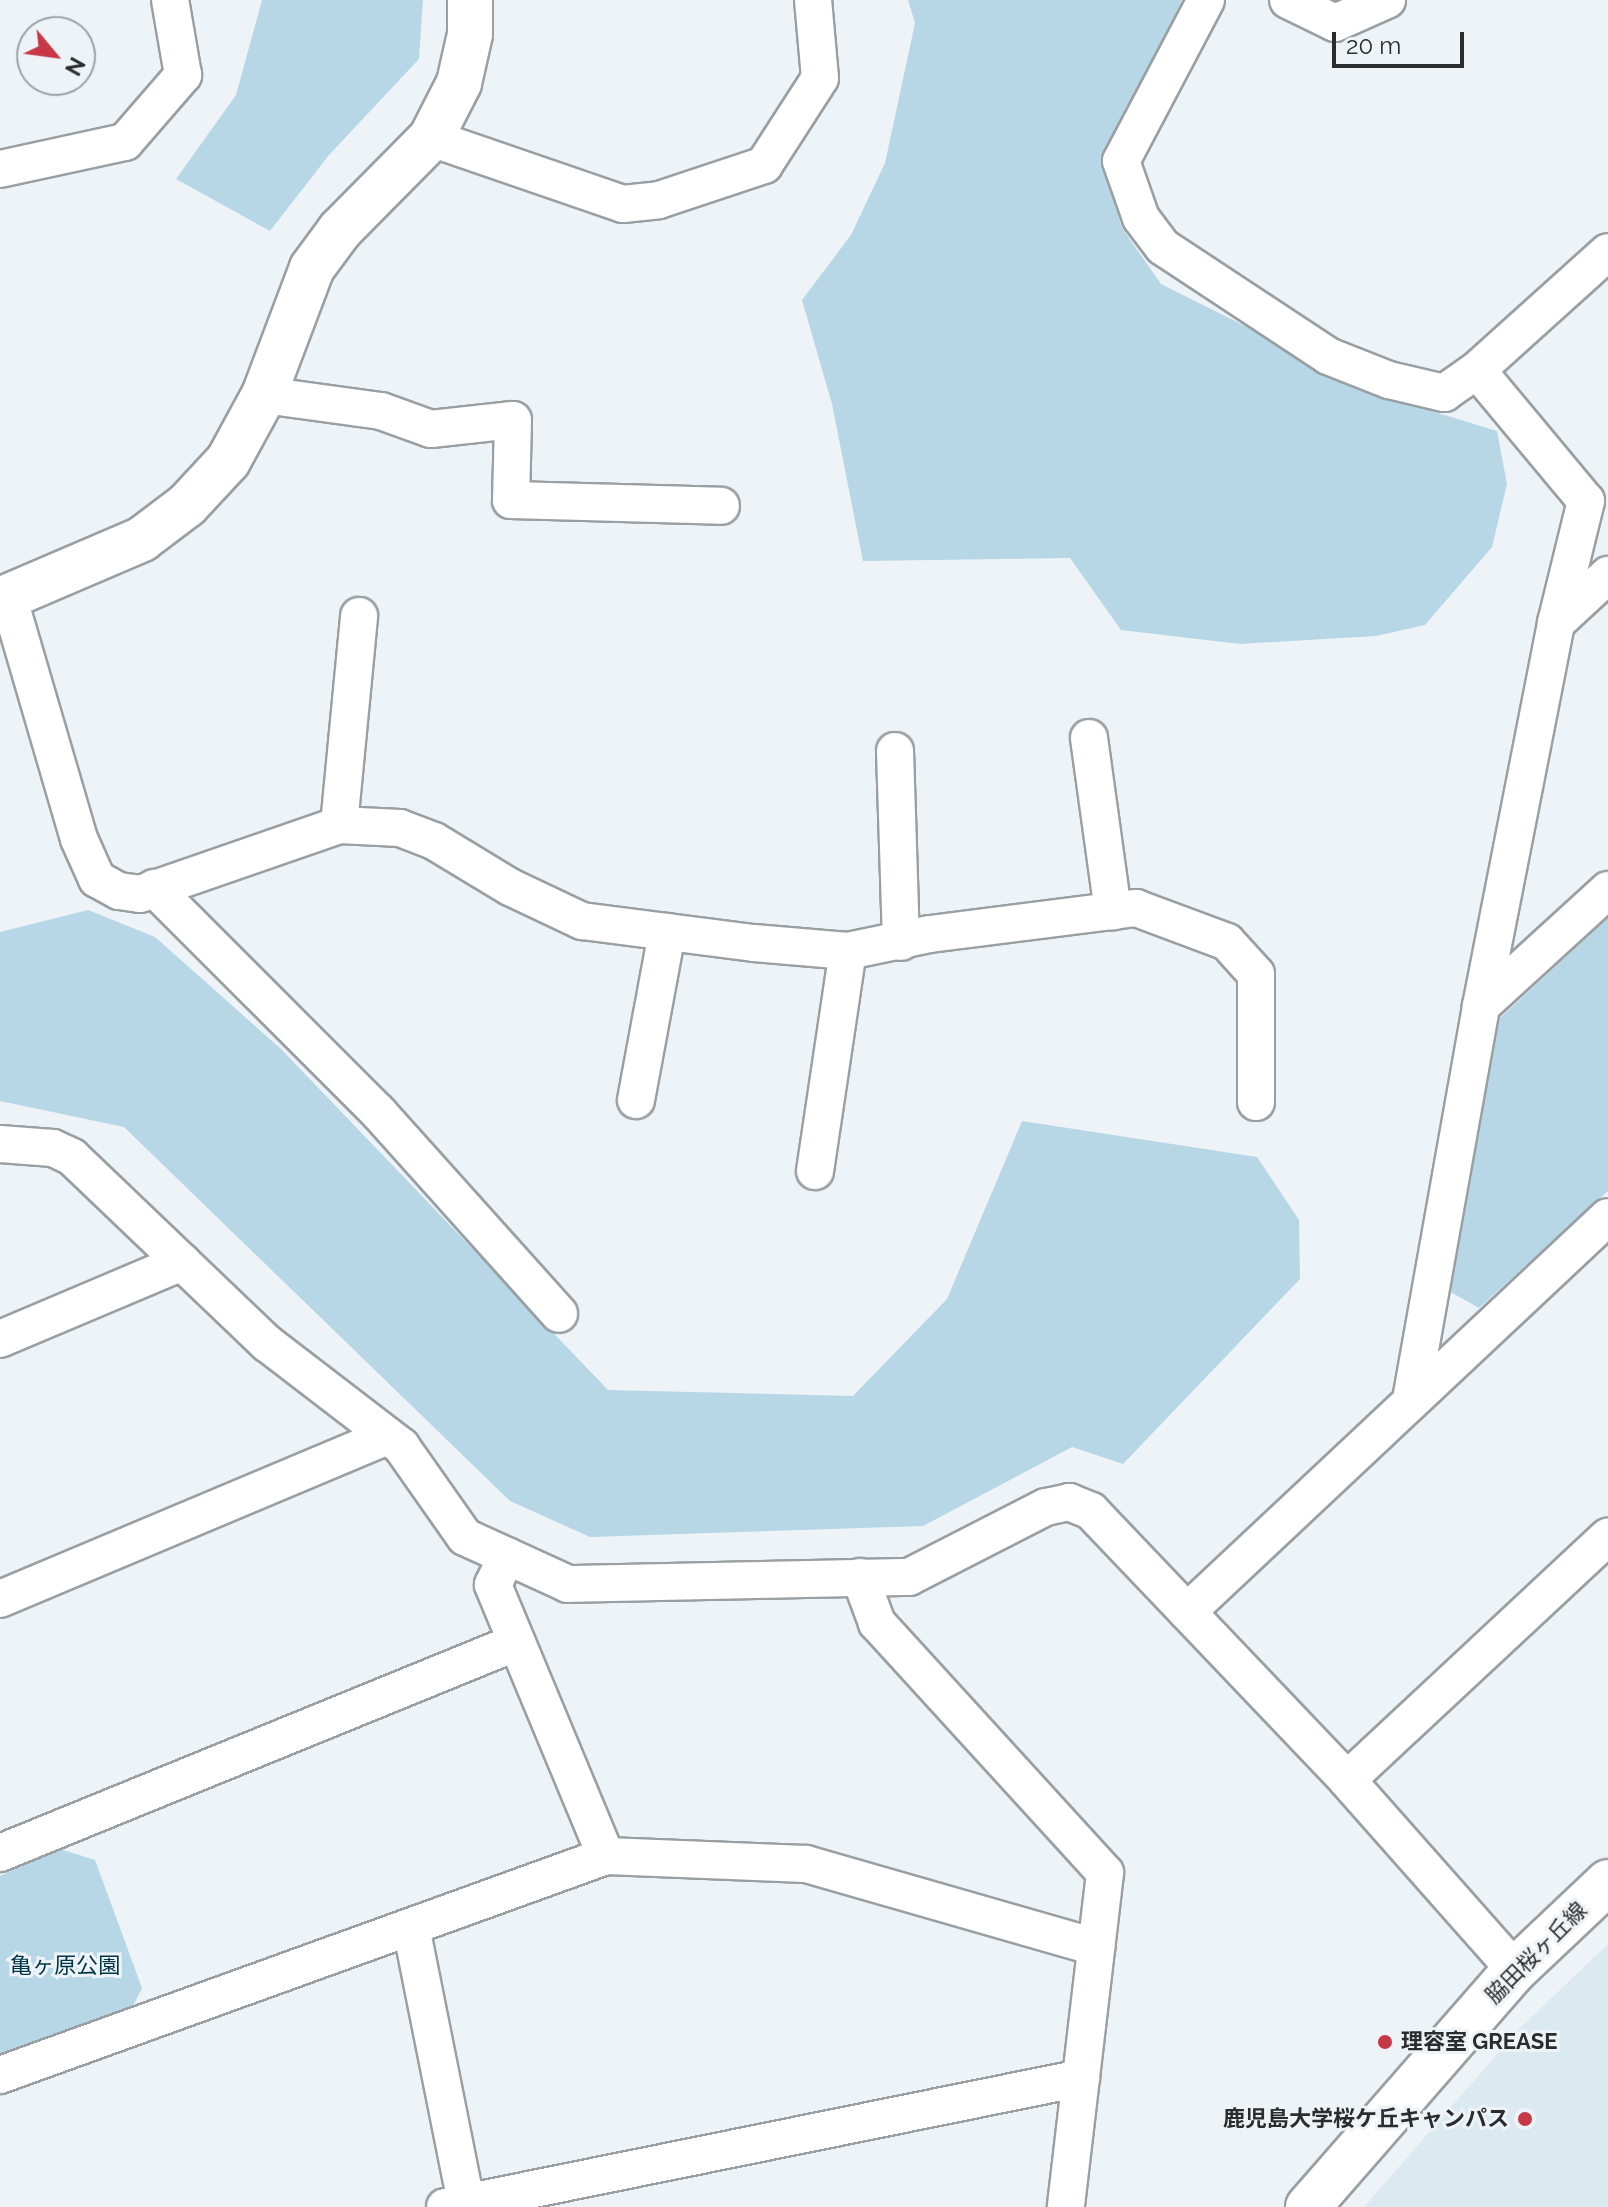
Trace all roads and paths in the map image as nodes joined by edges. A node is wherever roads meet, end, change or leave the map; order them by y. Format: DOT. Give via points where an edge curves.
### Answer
graph roads {
  1 [pos="170,0"];
  2 [pos="470,0"];
  3 [pos="813,0"];
  4 [pos="1206,0"];
  5 [pos="1288,0"];
  6 [pos="1387,0"];
  7 [pos="431,138"];
  8 [pos="0,169"];
  9 [pos="1608,252"];
  10 [pos="1477,370"];
  11 [pos="264,395"];
  12 [pos="721,506"];
  13 [pos="1608,575"];
  14 [pos="4,598"];
  15 [pos="359,616"];
  16 [pos="1556,623"];
  17 [pos="1089,738"];
  18 [pos="895,751"];
  19 [pos="339,825"];
  20 [pos="154,888"];
  21 [pos="1608,890"];
  22 [pos="1113,911"];
  23 [pos="667,932"];
  24 [pos="901,942"];
  25 [pos="848,951"];
  26 [pos="1481,1006"];
  27 [pos="636,1100"];
  28 [pos="1256,1102"];
  29 [pos="0,1144"];
  30 [pos="815,1171"];
  31 [pos="1608,1217"];
  32 [pos="182,1262"];
  33 [pos="559,1314"];
  34 [pos="0,1339"];
  35 [pos="1411,1400"];
  36 [pos="387,1436"];
  37 [pos="1608,1537"];
  38 [pos="507,1556"];
  39 [pos="860,1577"];
  40 [pos="0,1599"];
  41 [pos="1187,1612"];
  42 [pos="517,1642"];
  43 [pos="1347,1780"];
  44 [pos="0,1853"];
  45 [pos="606,1856"];
  46 [pos="1608,1882"];
  47 [pos="411,1927"];
  48 [pos="1096,1947"];
  49 [pos="1515,1970"];
  50 [pos="0,2075"];
  51 [pos="1081,2078"];
  52 [pos="459,2206"];
  53 [pos="1066,2207"];
  54 [pos="1308,2207"];
  1 -- 8 [label="street" via="183,75 125,142"];
  2 -- 7 [label="street" via="470,34 459,83"];
  3 -- 7 [label="street" via="820,78 764,165 659,200 623,204"];
  4 -- 10 [label="street" via="1121,161 1141,218 1163,247 1328,356 1389,380 1444,393"];
  5 -- 6 [label="street" via="1335,23"];
  7 -- 11 [label="street" via="340,230 312,268"];
  9 -- 10 [label="street"];
  10 -- 16 [label="street" via="1586,501"];
  11 -- 12 [label="street" via="381,411 431,429 513,420 511,500"];
  11 -- 14 [label="street" via="228,461 187,505 142,539"];
  13 -- 16 [label="street"];
  14 -- 20 [label="street" via="79,839 97,879 119,891 140,894"];
  15 -- 19 [label="street"];
  16 -- 26 [label="street"];
  17 -- 22 [label="street"];
  18 -- 24 [label="street"];
  19 -- 20 [label="street"];
  19 -- 23 [label="street" via="400,828 582,921"];
  20 -- 33 [label="street" via="378,1112"];
  21 -- 26 [label="street"];
  22 -- 24 [label="street"];
  22 -- 28 [label="street" via="1136,908 1170,917 1227,942 1256,974"];
  23 -- 25 [label="street"];
  23 -- 27 [label="street"];
  24 -- 25 [label="street"];
  25 -- 30 [label="street"];
  26 -- 35 [label="street"];
  29 -- 32 [label="street" via="53,1148 72,1157"];
  31 -- 35 [label="street"];
  32 -- 34 [label="street"];
  32 -- 36 [label="street" via="268,1344"];
  35 -- 41 [label="street"];
  36 -- 38 [label="street" via="401,1446 465,1537"];
  36 -- 40 [label="street"];
  37 -- 43 [label="street"];
  38 -- 39 [label="street" via="568,1584"];
  38 -- 42 [label="street" via="493,1585"];
  39 -- 41 [label="street" via="909,1577 1046,1507 1069,1502 1091,1511"];
  39 -- 48 [label="street" via="877,1623 1105,1873"];
  41 -- 43 [label="street"];
  42 -- 44 [label="street"];
  42 -- 45 [label="street"];
  43 -- 49 [label="street"];
  45 -- 47 [label="street"];
  45 -- 48 [label="street" via="806,1864"];
  46 -- 49 [label="street, 脇田桜ヶ丘線"];
  47 -- 50 [label="street"];
  47 -- 52 [label="street"];
  48 -- 51 [label="street"];
  49 -- 54 [label="street, 脇田桜ヶ丘線"];
  51 -- 52 [label="street"];
  51 -- 53 [label="street"];
}
